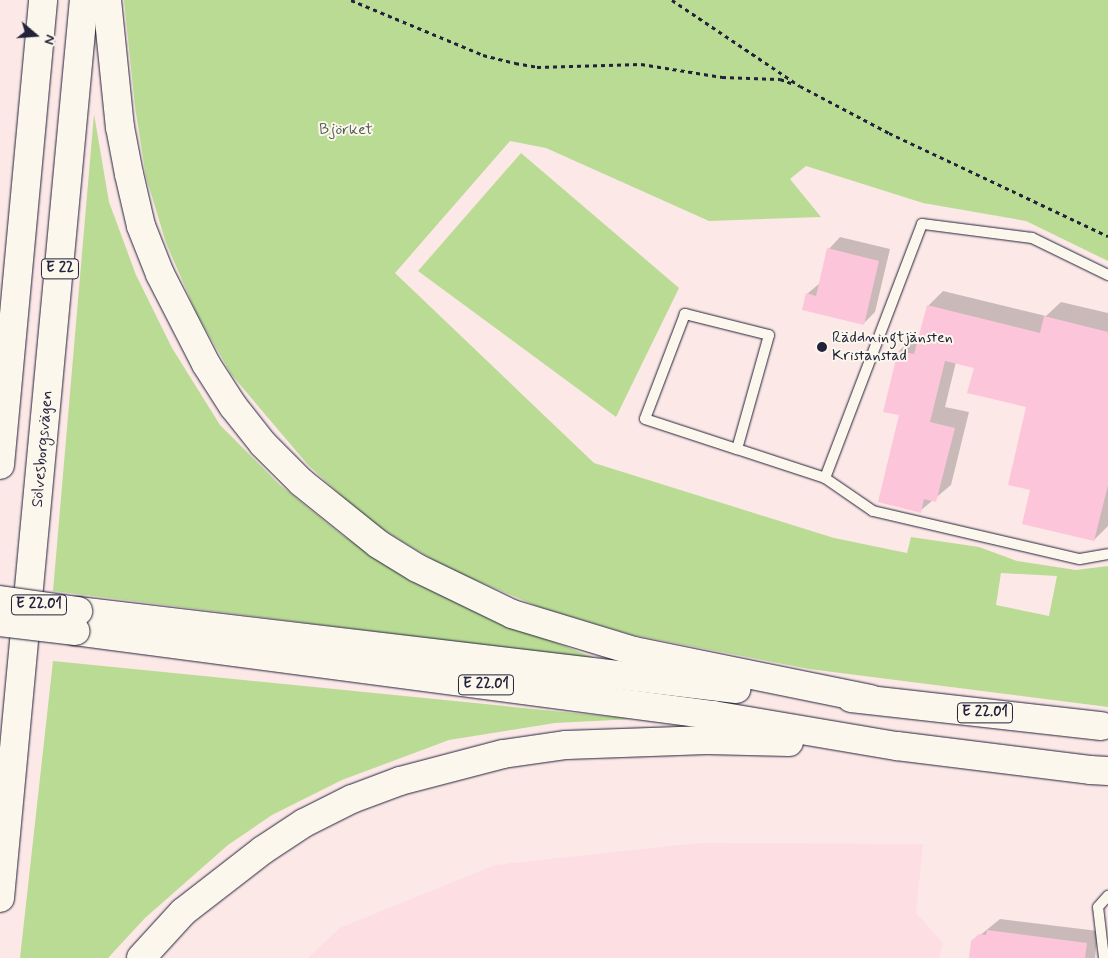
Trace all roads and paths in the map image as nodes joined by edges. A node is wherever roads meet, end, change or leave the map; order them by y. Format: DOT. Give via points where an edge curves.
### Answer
graph roads {
  1 [pos="43,0"];
  2 [pos="84,0"];
  3 [pos="107,0"];
  4 [pos="351,0"];
  5 [pos="672,0"];
  6 [pos="800,86"];
  7 [pos="1108,236"];
  8 [pos="1108,275"];
  9 [pos="737,450"];
  10 [pos="0,465"];
  11 [pos="825,478"];
  12 [pos="1108,554"];
  13 [pos="0,600"];
  14 [pos="76,621"];
  15 [pos="0,622"];
  16 [pos="870,700"];
  17 [pos="1104,727"];
  18 [pos="897,746"];
  19 [pos="1099,771"];
  20 [pos="1108,896"];
  21 [pos="0,898"];
  22 [pos="141,958"];
  23 [pos="1104,958"];
  1 -- 10 [label="highway, E 22"];
  2 -- 21 [label="highway, Sölvesborgsvägen / E 22"];
  3 -- 16 [label="highway" via="114,81 127,165 141,226 160,274 202,357 233,406 263,444 301,482 378,544 424,572 512,614 634,651"];
  4 -- 6 [label="path" via="483,55 515,64 537,67 641,64 722,77 780,79"];
  5 -- 6 [label="path"];
  6 -- 7 [label="path" via="889,133"];
  8 -- 11 [label="lane" via="1032,238 922,224"];
  9 -- 9 [label="lane" via="644,419 685,314 769,335"];
  9 -- 11 [label="lane"];
  11 -- 12 [label="lane" via="873,510 1080,559"];
  13 -- 14 [label="highway, E 22.01, bridge"];
  14 -- 15 [label="highway, E 22.01, bridge"];
  14 -- 16 [label="highway, E 22.01"];
  14 -- 18 [label="highway, E 22.01" via="713,715"];
  16 -- 17 [label="highway, E 22.01"];
  18 -- 19 [label="highway, E 22.01"];
  18 -- 22 [label="highway" via="630,741 539,749 451,766 352,799 304,823 221,880 184,912"];
  20 -- 23 [label="lane" via="1098,907"];
}
